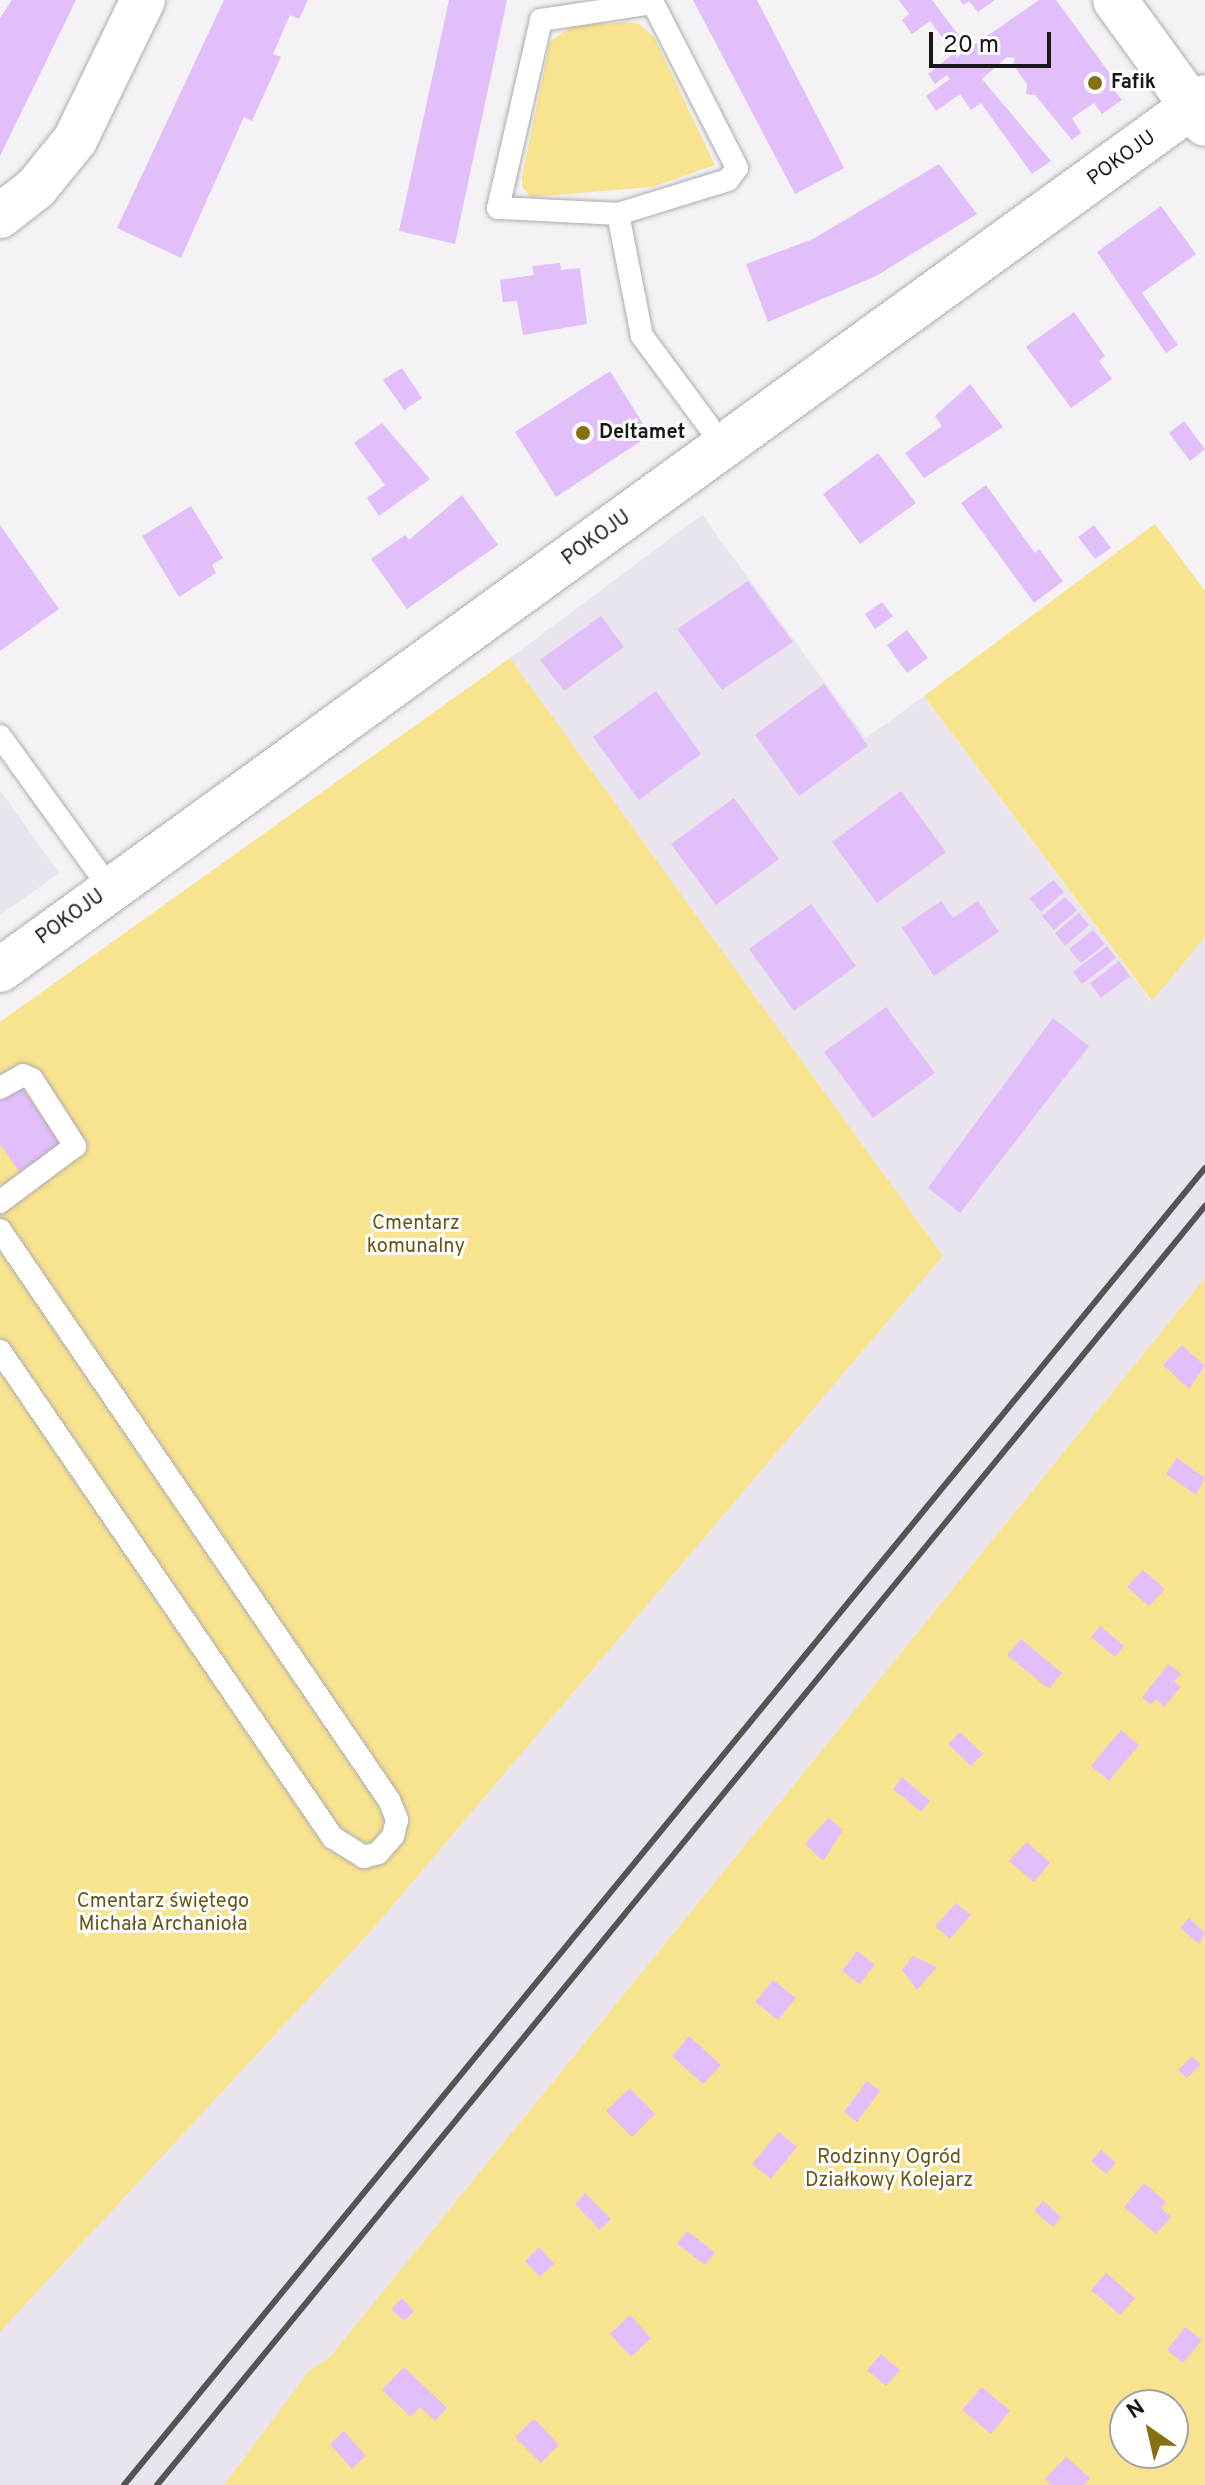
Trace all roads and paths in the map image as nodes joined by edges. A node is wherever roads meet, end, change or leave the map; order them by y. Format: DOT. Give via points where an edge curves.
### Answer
graph roads {
  1 [pos="143,0"];
  2 [pos="1115,0"];
  3 [pos="1201,109"];
  4 [pos="618,214"];
  5 [pos="0,216"];
  6 [pos="724,447"];
  7 [pos="0,736"];
  8 [pos="111,890"];
  9 [pos="0,970"];
  10 [pos="0,1088"];
  11 [pos="0,1202"];
  12 [pos="0,1230"];
  13 [pos="0,1351"];
  1 -- 5 [label="street" via="75,140 36,188"];
  2 -- 3 [label="street"];
  3 -- 6 [label="street, POKOJU"];
  4 -- 4 [label="lane" via="728,180 737,168 653,3 541,20 498,208"];
  4 -- 6 [label="lane" via="642,336"];
  6 -- 8 [label="street, POKOJU"];
  7 -- 8 [label="lane"];
  8 -- 9 [label="street, POKOJU"];
  10 -- 11 [label="lane" via="23,1075 32,1079 75,1146"];
  12 -- 13 [label="lane" via="389,1800 397,1820 393,1836 378,1853 364,1857 333,1838"];
}
